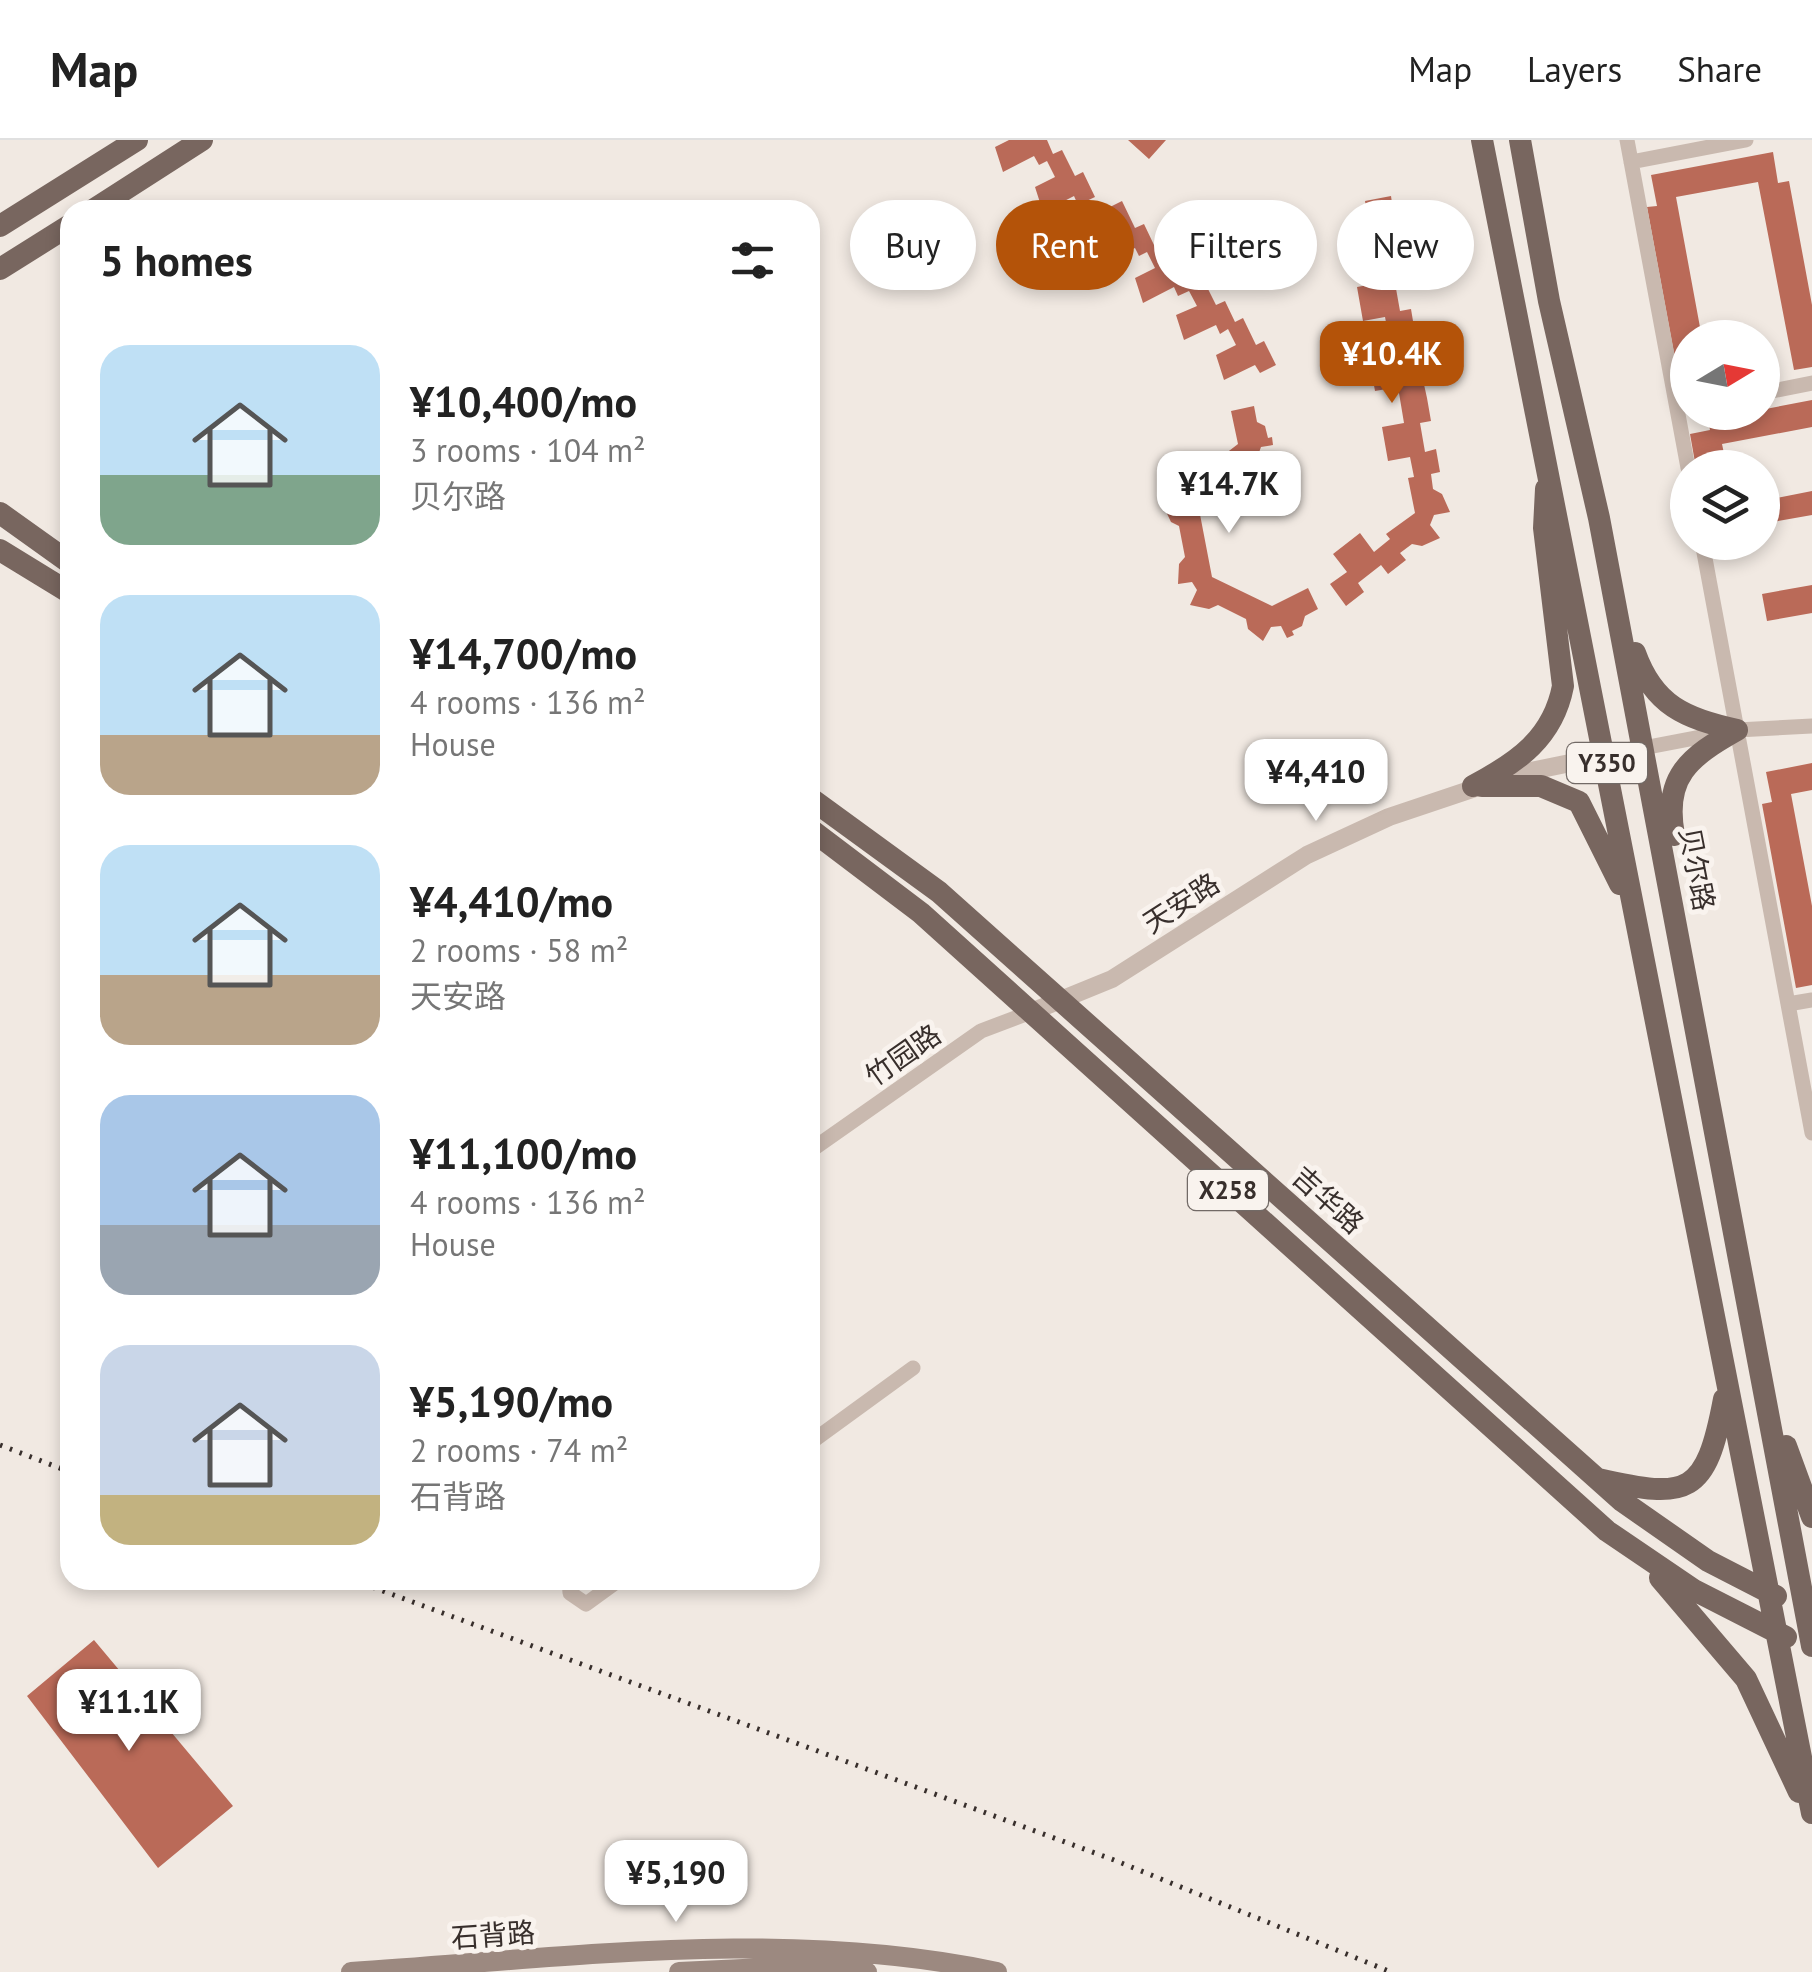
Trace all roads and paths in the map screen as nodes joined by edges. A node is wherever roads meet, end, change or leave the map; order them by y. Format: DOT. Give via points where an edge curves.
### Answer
graph roads {
  1 [pos="136,140"];
  2 [pos="202,140"];
  3 [pos="1482,140"];
  4 [pos="1520,140"];
  5 [pos="1626,140"];
  6 [pos="1746,140"];
  7 [pos="1630,162"];
  8 [pos="109,200"];
  9 [pos="3,223"];
  10 [pos="60,230"];
  11 [pos="0,269"];
  12 [pos="1670,351"];
  13 [pos="1812,384"];
  14 [pos="1780,390"];
  15 [pos="1547,461"];
  16 [pos="0,513"];
  17 [pos="0,550"];
  18 [pos="60,556"];
  19 [pos="1705,560"];
  20 [pos="1611,581"];
  21 [pos="60,587"];
  22 [pos="1812,726"];
  23 [pos="1737,730"];
  24 [pos="1643,748"];
  25 [pos="1606,756"];
  26 [pos="1473,786"];
  27 [pos="820,805"];
  28 [pos="820,836"];
  29 [pos="1638,928"];
  30 [pos="1060,1000"];
  31 [pos="1812,1000"];
  32 [pos="1788,1004"];
  33 [pos="1030,1012"];
  34 [pos="1700,1046"];
  35 [pos="1812,1133"];
  36 [pos="820,1144"];
  37 [pos="914,1368"];
  38 [pos="1763,1382"];
  39 [pos="1727,1386"];
  40 [pos="820,1436"];
  41 [pos="1595,1478"];
  42 [pos="1812,1518"];
  43 [pos="1642,1556"];
  44 [pos="570,1590"];
  45 [pos="605,1590"];
  46 [pos="1770,1594"];
  47 [pos="1809,1612"];
  48 [pos="1777,1633"];
  49 [pos="1812,1647"];
  50 [pos="1812,1813"];
  51 [pos="1812,1821"];
  52 [pos="351,1972"];
  53 [pos="679,1972"];
  54 [pos="867,1972"];
  55 [pos="997,1972"];
  1 -- 9 [label="main road"];
  2 -- 8 [label="main road"];
  3 -- 15 [label="main road, Y350"];
  4 -- 20 [label="main road, 贝尔路 / Y350"];
  5 -- 7 [label="street"];
  6 -- 7 [label="street"];
  7 -- 12 [label="street"];
  10 -- 11 [label="main road"];
  13 -- 14 [label="street"];
  15 -- 25 [label="main road, Y350"];
  15 -- 26 [label="main road" via="1544,528 1563,686 1558,710 1530,750"];
  16 -- 18 [label="main road"];
  17 -- 21 [label="main road"];
  19 -- 23 [label="street"];
  20 -- 23 [label="main road" via="1651,691 1702,722"];
  20 -- 24 [label="main road, 贝尔路 / Y350"];
  22 -- 23 [label="street"];
  23 -- 24 [label="street"];
  23 -- 32 [label="street"];
  23 -- 34 [label="main road" via="1692,760 1671,789 1698,953"];
  24 -- 25 [label="street, 天安路"];
  24 -- 34 [label="main road, 贝尔路 / Y350"];
  25 -- 26 [label="street, 天安路"];
  25 -- 29 [label="main road, Y350"];
  26 -- 29 [label="main road" via="1542,786 1580,802"];
  26 -- 30 [label="street, 天安路" via="1307,855 1112,980"];
  27 -- 30 [label="main road, 吉华路 / X258" via="903,862"];
  28 -- 33 [label="main road, X258" via="910,903"];
  29 -- 39 [label="main road, Y350"];
  30 -- 33 [label="street, 天安路"];
  30 -- 41 [label="main road, 吉华路 / X258"];
  31 -- 32 [label="street"];
  32 -- 35 [label="street"];
  33 -- 36 [label="street, 竹园路" via="981,1031"];
  33 -- 43 [label="main road, X258" via="1574,1503"];
  34 -- 38 [label="main road, 贝尔路 / Y350"];
  37 -- 40 [label="street"];
  38 -- 42 [label="main road"];
  38 -- 47 [label="main road, 贝尔路 / Y350"];
  39 -- 41 [label="main road" via="1715,1450 1691,1482 1652,1491"];
  39 -- 46 [label="main road, Y350"];
  41 -- 46 [label="main road, 吉华路 / X258" via="1678,1542"];
  43 -- 48 [label="main road"];
  43 -- 51 [label="main road, X258" via="1746,1678"];
  44 -- 45 [label="street" via="586,1604"];
  46 -- 47 [label="main road, 吉华路 / X258"];
  46 -- 48 [label="main road"];
  47 -- 49 [label="main road"];
  48 -- 49 [label="main road"];
  48 -- 50 [label="main road"];
  52 -- 55 [label="main road, 石背路" via="787,1946 863,1950"];
  53 -- 54 [label="main road"];
}
